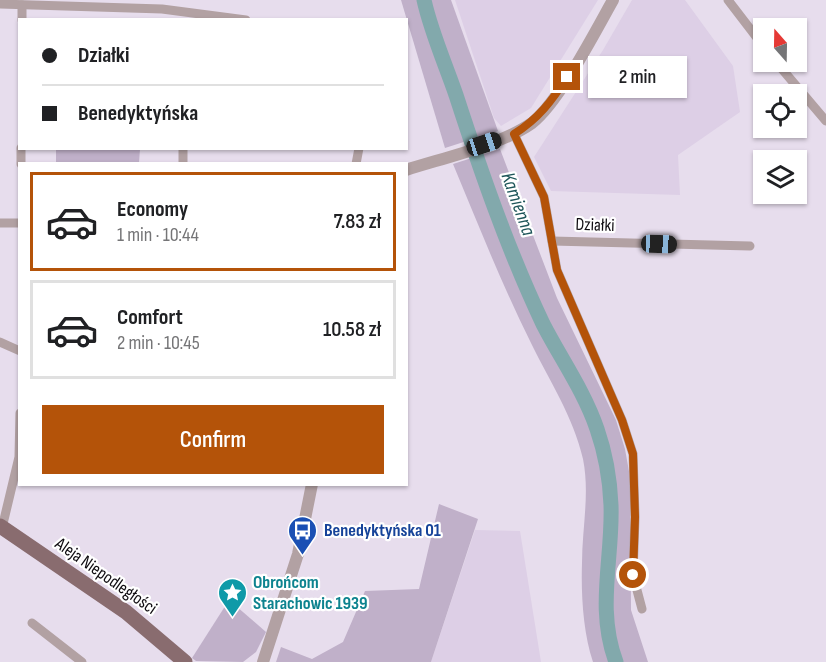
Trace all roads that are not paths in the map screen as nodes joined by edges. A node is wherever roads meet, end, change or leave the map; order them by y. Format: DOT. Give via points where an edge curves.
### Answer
graph roads {
  1 [pos="613,0"];
  2 [pos="728,0"];
  3 [pos="0,4"];
  4 [pos="22,5"];
  5 [pos="187,15"];
  6 [pos="22,18"];
  7 [pos="222,18"];
  8 [pos="753,33"];
  9 [pos="784,72"];
  10 [pos="826,121"];
  11 [pos="514,134"];
  12 [pos="408,169"];
  13 [pos="0,223"];
  14 [pos="18,223"];
  15 [pos="552,241"];
  16 [pos="748,246"];
  17 [pos="0,342"];
  18 [pos="18,350"];
  19 [pos="18,461"];
  20 [pos="312,486"];
  21 [pos="1,527"];
  22 [pos="642,609"];
  23 [pos="32,623"];
  24 [pos="264,657"];
  25 [pos="82,662"];
  26 [pos="185,662"];
  27 [pos="256,662"];
  1 -- 11 [label="street" via="547,107"];
  2 -- 8 [label="street"];
  3 -- 4 [label="street"];
  4 -- 5 [label="street"];
  4 -- 6 [label="street"];
  5 -- 7 [label="street"];
  9 -- 10 [label="street"];
  11 -- 12 [label="street"];
  11 -- 15 [label="street, Działki" via="544,197"];
  13 -- 14 [label="street"];
  15 -- 16 [label="street, Działki"];
  15 -- 22 [label="street, Działki" via="561,279 633,454 633,575"];
  17 -- 18 [label="street"];
  19 -- 21 [label="street"];
  20 -- 24 [label="street" via="298,554"];
  21 -- 26 [label="main road, Aleja Niepodległości" via="126,612"];
  23 -- 25 [label="street"];
  24 -- 27 [label="street"];
}
